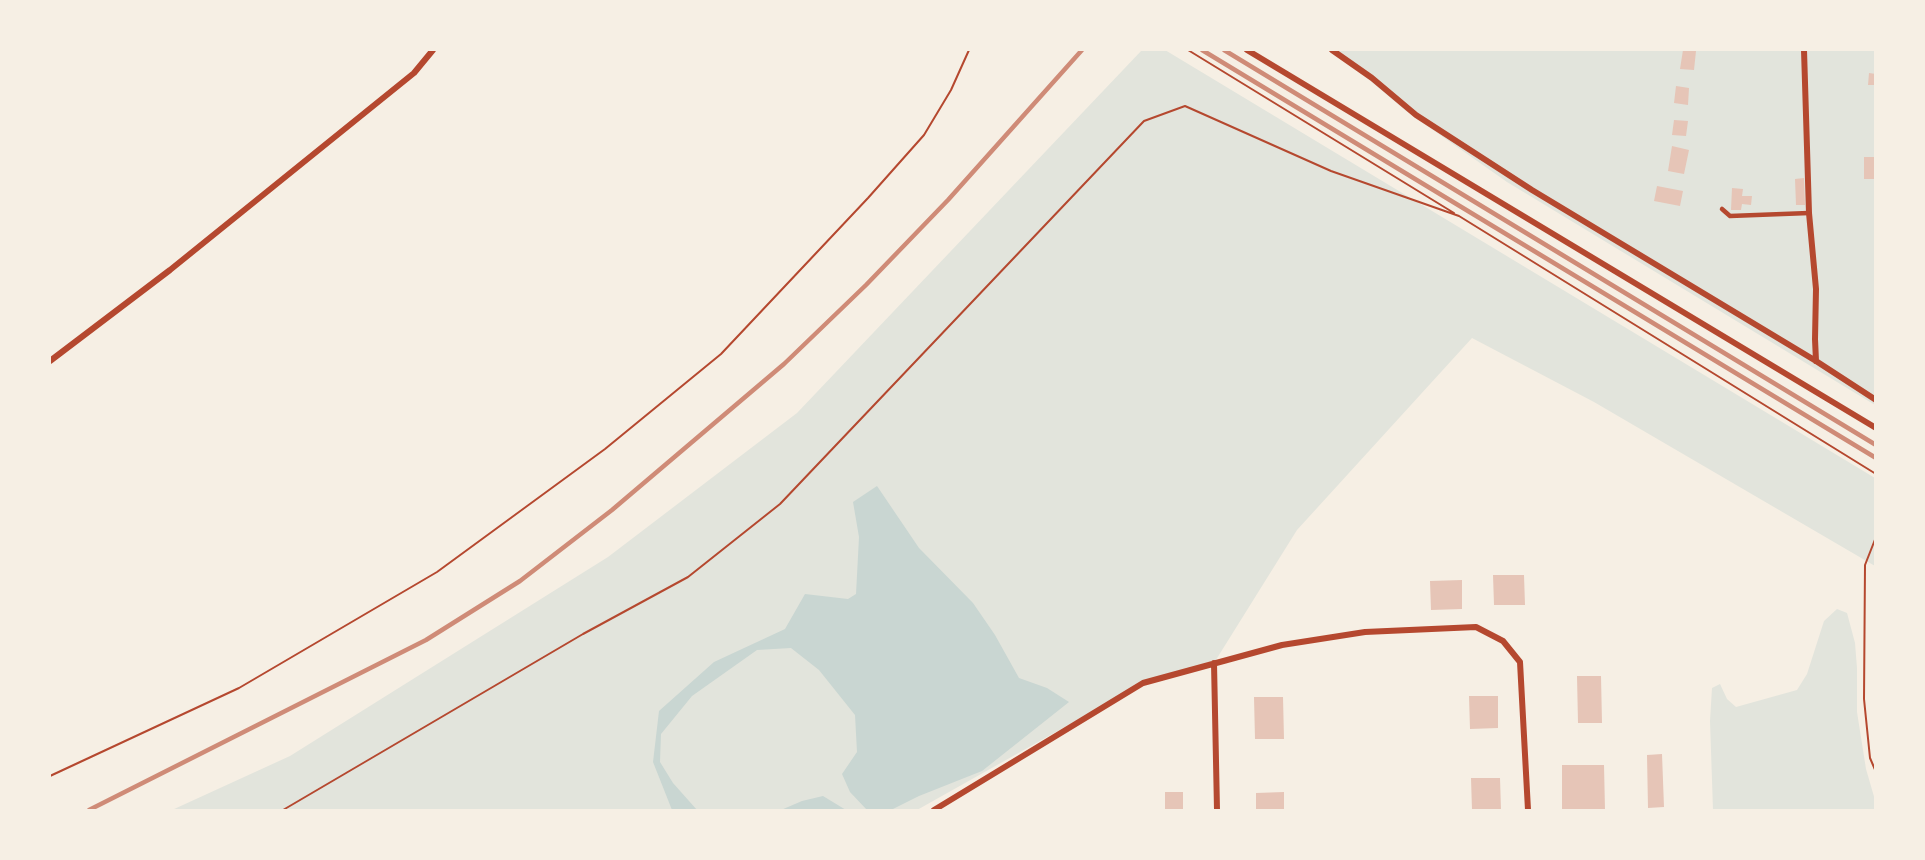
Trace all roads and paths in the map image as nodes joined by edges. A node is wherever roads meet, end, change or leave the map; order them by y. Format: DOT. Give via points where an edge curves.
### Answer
graph roads {
  1 [pos="433,50"];
  2 [pos="969,50"];
  3 [pos="1188,50"];
  4 [pos="1249,50"];
  5 [pos="1332,50"];
  6 [pos="1804,50"];
  7 [pos="1722,209"];
  8 [pos="1809,213"];
  9 [pos="1459,216"];
  10 [pos="50,361"];
  11 [pos="1816,361"];
  12 [pos="1875,399"];
  13 [pos="1875,428"];
  14 [pos="1875,474"];
  15 [pos="1875,537"];
  16 [pos="1214,663"];
  17 [pos="1875,772"];
  18 [pos="50,776"];
  19 [pos="283,810"];
  20 [pos="934,810"];
  21 [pos="1217,810"];
  22 [pos="1528,810"];
  1 -- 10 [label="street" via="414,74"];
  2 -- 18 [label="path" via="924,135 868,198 721,354 605,449 437,572 239,688"];
  3 -- 9 [label="path"];
  4 -- 13 [label="street"];
  5 -- 11 [label="street" via="1416,115"];
  6 -- 8 [label="street"];
  7 -- 8 [label="lane" via="1730,216"];
  8 -- 11 [label="street" via="1816,289"];
  9 -- 14 [label="path"];
  9 -- 19 [label="path" via="1330,171 1185,106 1144,121 780,504 688,577"];
  11 -- 12 [label="street"];
  15 -- 17 [label="path" via="1865,566 1864,699"];
  16 -- 20 [label="street" via="1143,682"];
  16 -- 21 [label="street"];
  16 -- 22 [label="street" via="1282,645 1365,632 1476,627 1503,640 1520,662"];
}
